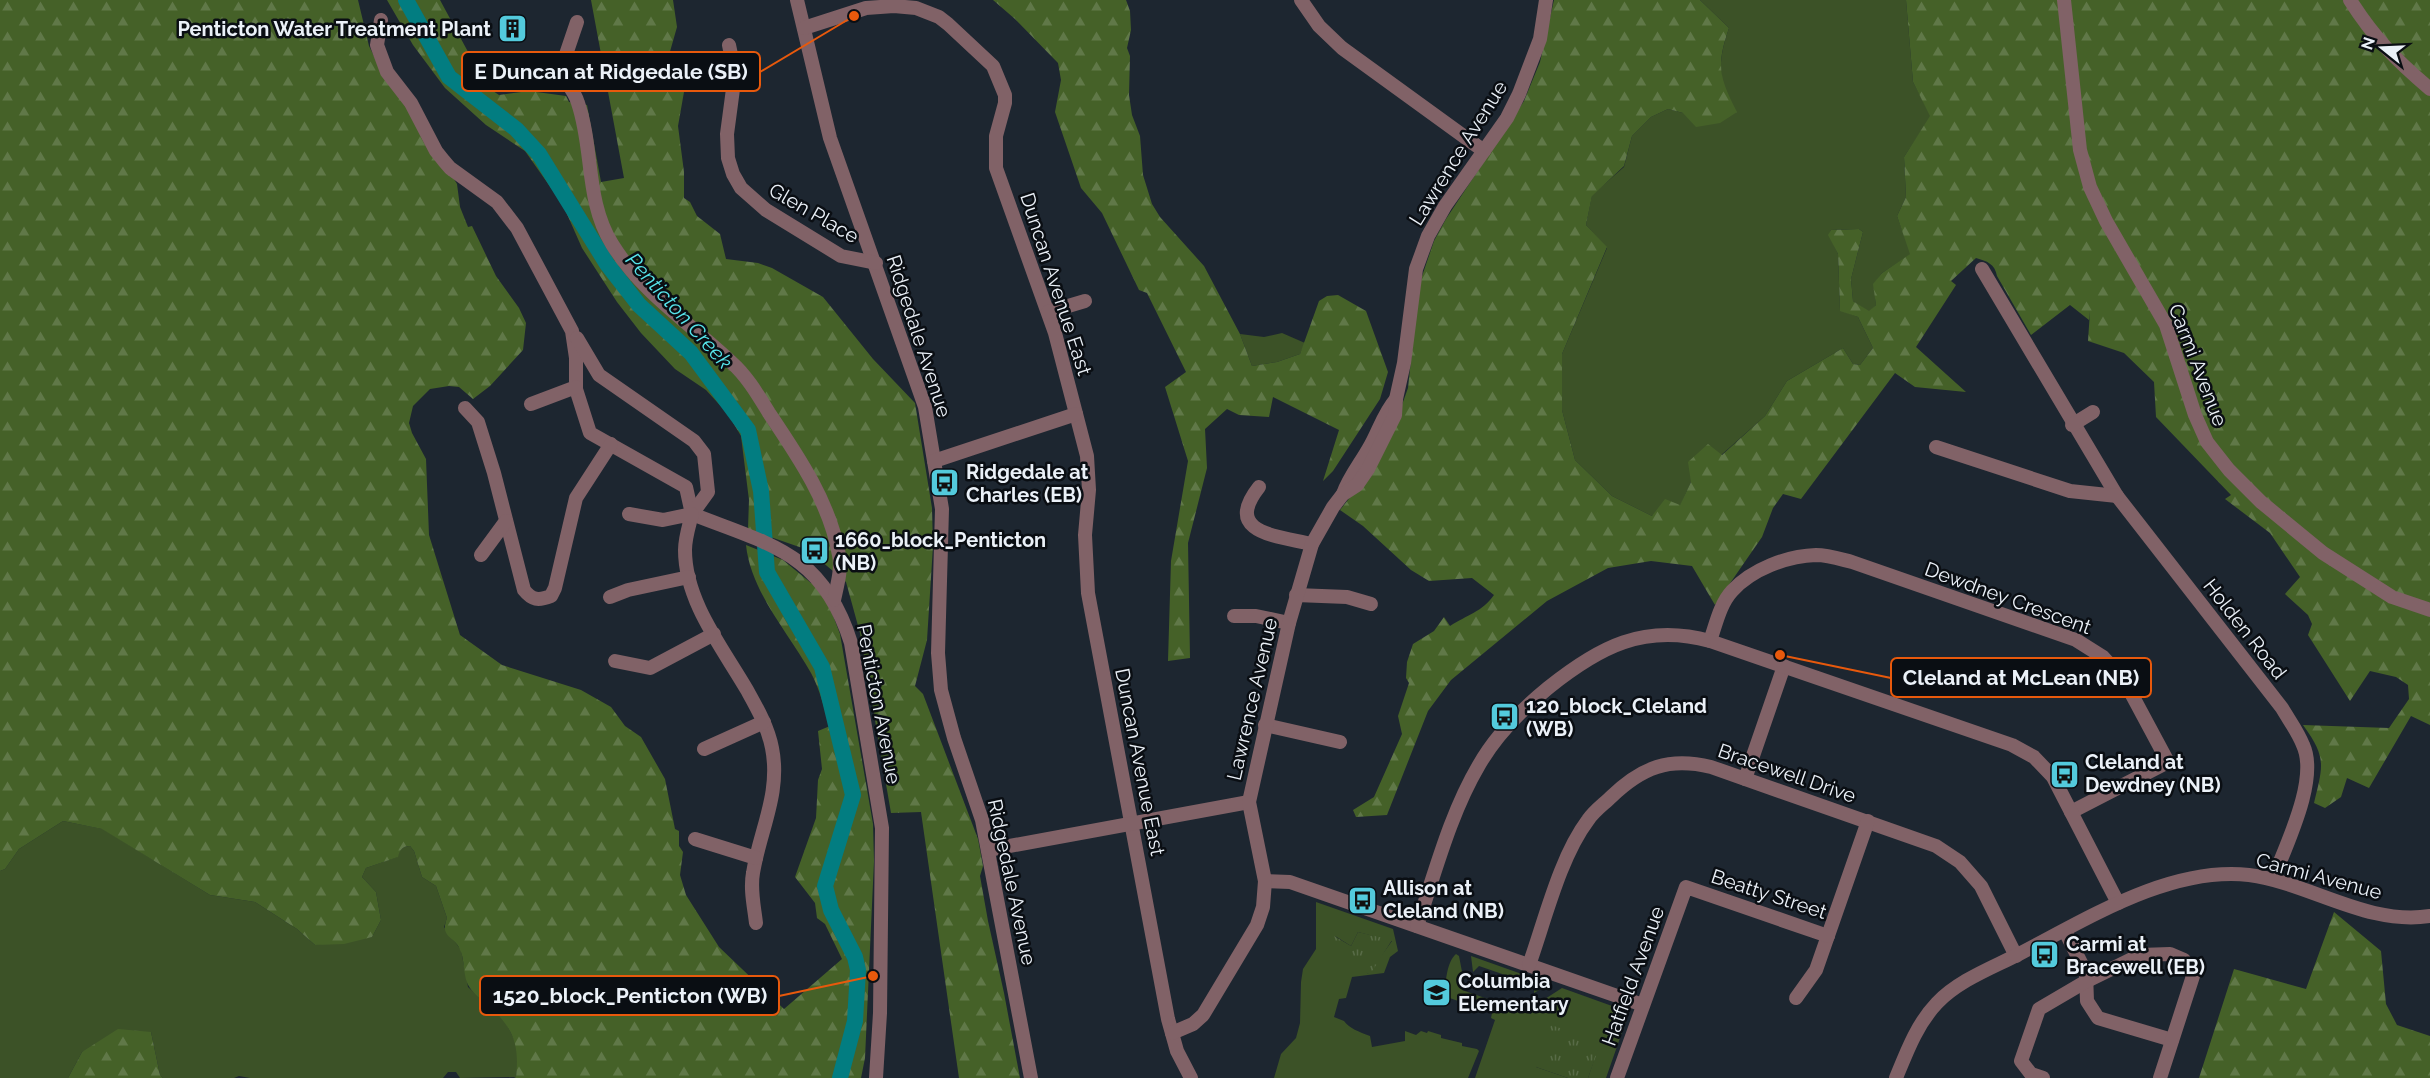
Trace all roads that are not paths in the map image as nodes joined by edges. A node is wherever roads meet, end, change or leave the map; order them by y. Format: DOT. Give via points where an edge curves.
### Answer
graph roads {
  1 [pos="797,0"];
  2 [pos="1301,0"];
  3 [pos="1546,0"];
  4 [pos="2064,0"];
  5 [pos="2349,0"];
  6 [pos="381,20"];
  7 [pos="577,22"];
  8 [pos="804,28"];
  9 [pos="729,45"];
  10 [pos="560,72"];
  11 [pos="508,76"];
  12 [pos="2430,89"];
  13 [pos="1484,151"];
  14 [pos="876,263"];
  15 [pos="1982,269"];
  16 [pos="1085,300"];
  17 [pos="1048,312"];
  18 [pos="572,331"];
  19 [pos="576,387"];
  20 [pos="531,404"];
  21 [pos="465,408"];
  22 [pos="2093,412"];
  23 [pos="1076,414"];
  24 [pos="2072,424"];
  25 [pos="611,444"];
  26 [pos="1936,447"];
  27 [pos="934,461"];
  28 [pos="1259,487"];
  29 [pos="2117,496"];
  30 [pos="629,514"];
  31 [pos="692,514"];
  32 [pos="506,521"];
  33 [pos="1312,544"];
  34 [pos="481,555"];
  35 [pos="689,577"];
  36 [pos="1296,595"];
  37 [pos="610,597"];
  38 [pos="834,600"];
  39 [pos="1371,604"];
  40 [pos="2430,610"];
  41 [pos="1234,616"];
  42 [pos="1289,623"];
  43 [pos="714,634"];
  44 [pos="1710,641"];
  45 [pos="615,661"];
  46 [pos="1784,666"];
  47 [pos="764,722"];
  48 [pos="1265,724"];
  49 [pos="1340,742"];
  50 [pos="704,749"];
  51 [pos="1745,779"];
  52 [pos="1249,802"];
  53 [pos="2071,812"];
  54 [pos="1868,821"];
  55 [pos="1132,824"];
  56 [pos="695,839"];
  57 [pos="988,850"];
  58 [pos="756,858"];
  59 [pos="2273,879"];
  60 [pos="1265,881"];
  61 [pos="1686,887"];
  62 [pos="2118,903"];
  63 [pos="2430,916"];
  64 [pos="756,923"];
  65 [pos="1417,926"];
  66 [pos="2065,931"];
  67 [pos="1828,936"];
  68 [pos="2016,956"];
  69 [pos="1529,965"];
  70 [pos="2085,982"];
  71 [pos="1796,998"];
  72 [pos="1642,1005"];
  73 [pos="1172,1033"];
  74 [pos="2172,1041"];
  75 [pos="876,1078"];
  76 [pos="1031,1078"];
  77 [pos="1191,1078"];
  78 [pos="1617,1078"];
  79 [pos="1896,1078"];
  80 [pos="2043,1078"];
  81 [pos="2160,1078"];
  1 -- 8 [label="street, Ridgedale Avenue"];
  2 -- 13 [label="street" via="1319,26 1342,48"];
  3 -- 13 [label="street, Lawrence Avenue" via="1530,69 1507,118"];
  4 -- 40 [label="street, Carmi Avenue" via="2079,142 2090,187 2166,325 2207,442 2261,502 2323,553 2392,597"];
  5 -- 12 [label="street" via="2392,58"];
  6 -- 18 [label="street" via="377,45 387,72 411,103 444,161 497,202 512,222"];
  7 -- 10 [label="street"];
  8 -- 14 [label="street, Ridgedale Avenue" via="830,138"];
  8 -- 17 [label="street, Duncan Avenue East" via="866,8 916,8 939,17 993,66 1005,95 996,136 996,168"];
  9 -- 14 [label="street, Glen Place" via="735,74 728,158 741,188 766,210 841,256"];
  10 -- 11 [label="street" via="528,69"];
  10 -- 38 [label="street" via="578,101 593,200 612,244 642,285 749,382 806,470 830,520 840,558"];
  13 -- 33 [label="street, Lawrence Avenue" via="1445,206 1424,247 1414,278 1396,399"];
  14 -- 27 [label="street, Ridgedale Avenue" via="925,407"];
  15 -- 24 [label="street, Holden Road"];
  16 -- 17 [label="street"];
  17 -- 23 [label="street, Duncan Avenue East"];
  18 -- 19 [label="street"];
  18 -- 31 [label="street" via="600,375 694,441 701,450 708,492"];
  19 -- 20 [label="street"];
  19 -- 25 [label="street" via="590,433"];
  21 -- 32 [label="street" via="478,422"];
  22 -- 24 [label="street"];
  23 -- 27 [label="street"];
  23 -- 55 [label="street, Duncan Avenue East" via="1089,473 1085,535 1088,593"];
  24 -- 29 [label="street, Holden Road"];
  25 -- 31 [label="street" via="686,487"];
  25 -- 32 [label="street" via="576,498 560,575 551,596 536,600 524,590"];
  26 -- 29 [label="street" via="2070,491"];
  27 -- 57 [label="street, Ridgedale Avenue" via="942,509 938,653 941,690"];
  28 -- 33 [label="street" via="1247,505 1250,524 1260,531"];
  29 -- 59 [label="street, Holden Road" via="2282,708 2304,746 2309,768 2305,792"];
  30 -- 31 [label="street" via="663,520"];
  31 -- 35 [label="street" via="685,549"];
  31 -- 38 [label="street, Penticton Avenue" via="773,545 816,575"];
  32 -- 34 [label="street"];
  33 -- 36 [label="street, Lawrence Avenue"];
  35 -- 37 [label="street"];
  35 -- 43 [label="street" via="693,594"];
  36 -- 39 [label="street"];
  36 -- 42 [label="street, Lawrence Avenue"];
  38 -- 75 [label="street, Penticton Avenue" via="851,643 882,828"];
  41 -- 42 [label="street"];
  42 -- 48 [label="street, Lawrence Avenue"];
  43 -- 45 [label="street" via="650,668"];
  43 -- 47 [label="street"];
  44 -- 46 [label="street"];
  44 -- 53 [label="street, Dewdney Crescent" via="1732,591 1753,574 1780,562 1817,555 1852,562 2076,640 2103,657 2124,680 2168,762"];
  44 -- 65 [label="street" via="1690,636 1645,637 1604,648 1564,675 1512,720 1467,788"];
  46 -- 51 [label="street"];
  46 -- 53 [label="street" via="2034,757 2053,777"];
  47 -- 50 [label="street"];
  47 -- 58 [label="street" via="775,782"];
  48 -- 49 [label="street"];
  48 -- 52 [label="street, Lawrence Avenue"];
  51 -- 54 [label="street, Bracewell Drive"];
  51 -- 69 [label="street, Bracewell Drive" via="1691,762 1646,770 1626,782 1588,819 1567,857"];
  52 -- 55 [label="street"];
  52 -- 60 [label="street, Lawrence Avenue"];
  53 -- 62 [label="street"];
  54 -- 67 [label="street, Beatty Street"];
  54 -- 68 [label="street, Bracewell Drive" via="1936,846 1960,862 1981,886"];
  55 -- 57 [label="street"];
  55 -- 73 [label="street, Duncan Avenue East"];
  56 -- 58 [label="street"];
  57 -- 76 [label="street, Ridgedale Avenue"];
  58 -- 64 [label="street" via="752,885"];
  59 -- 62 [label="street, Carmi Avenue" via="2214,875 2170,884"];
  59 -- 63 [label="street, Carmi Avenue" via="2376,913"];
  60 -- 65 [label="street" via="1290,882"];
  60 -- 73 [label="street, Lawrence Avenue" via="1257,925 1203,1015"];
  61 -- 67 [label="street, Beatty Street"];
  61 -- 72 [label="street, Hatfield Avenue"];
  62 -- 66 [label="street, Carmi Avenue"];
  65 -- 69 [label="street"];
  66 -- 68 [label="street, Carmi Avenue"];
  66 -- 70 [label="street" via="2086,973"];
  67 -- 71 [label="street" via="1816,970"];
  68 -- 79 [label="street, Carmi Avenue" via="1965,982 1939,1001 1918,1027"];
  69 -- 72 [label="street"];
  70 -- 74 [label="street" via="2087,1001 2098,1018"];
  70 -- 74 [label="street" via="2140,955 2170,954 2184,960 2193,976"];
  70 -- 80 [label="street" via="2039,1009 2021,1061 2031,1074"];
  72 -- 78 [label="street, Hatfield Avenue"];
  73 -- 77 [label="street, Duncan Avenue East"];
  74 -- 81 [label="street"];
}
